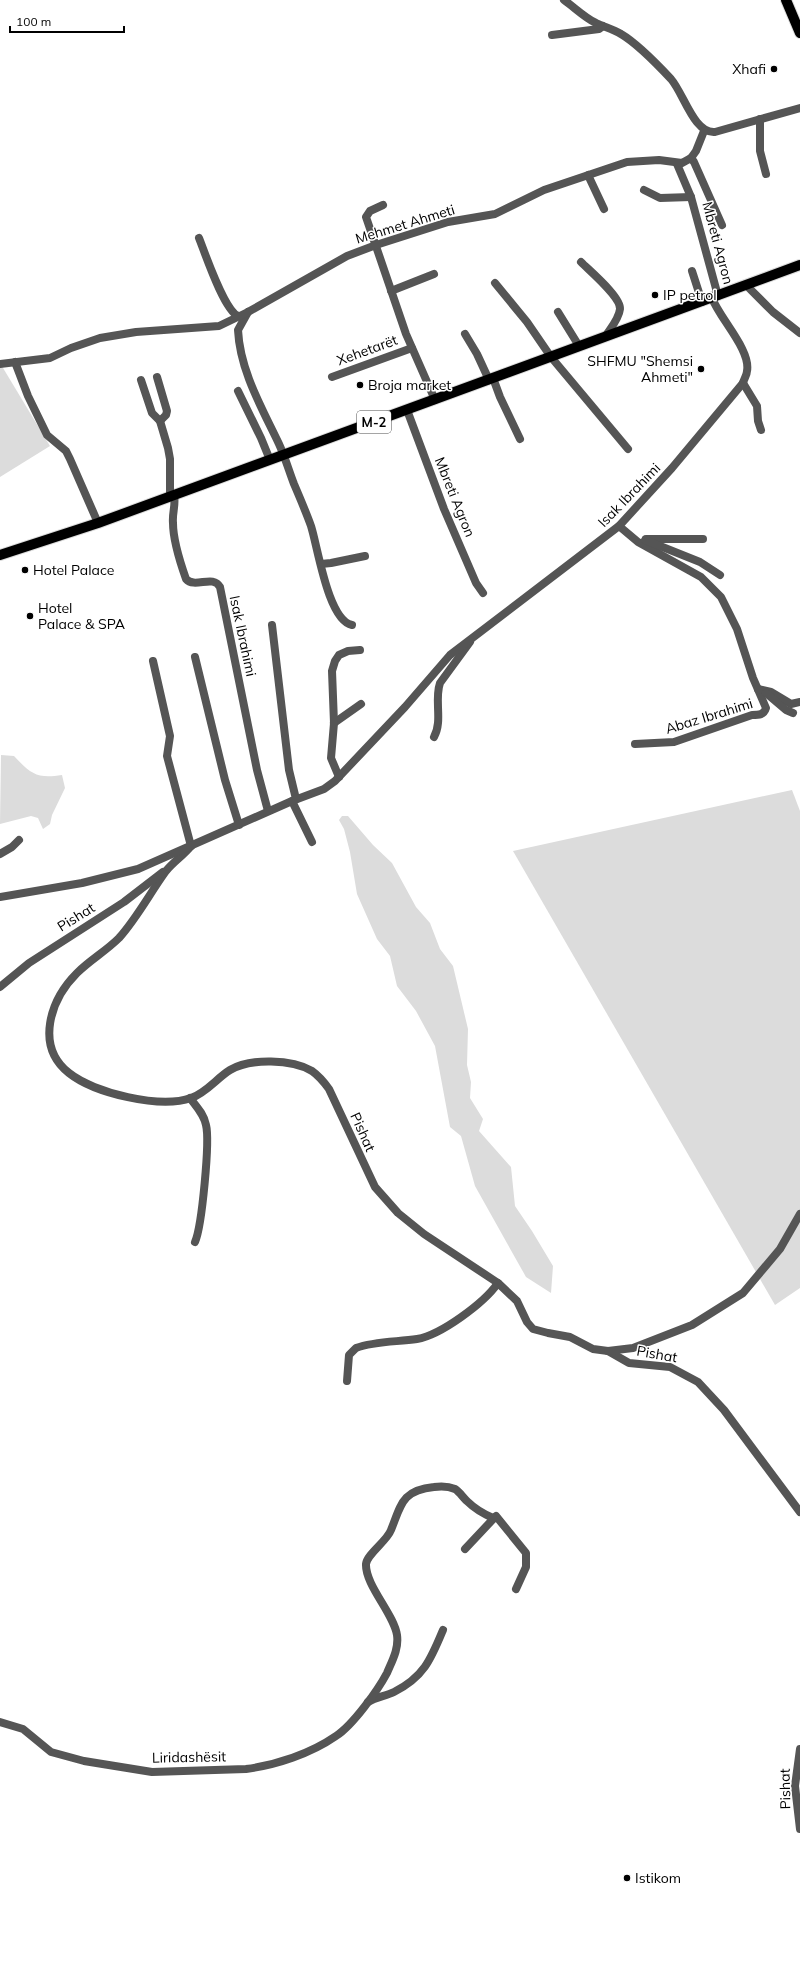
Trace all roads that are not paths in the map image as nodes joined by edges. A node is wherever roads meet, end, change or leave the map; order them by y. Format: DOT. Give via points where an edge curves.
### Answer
graph roads {
  1 [pos="564,0"];
  2 [pos="786,0"];
  3 [pos="603,26"];
  4 [pos="800,33"];
  5 [pos="552,35"];
  6 [pos="800,108"];
  7 [pos="760,119"];
  8 [pos="704,131"];
  9 [pos="691,158"];
  10 [pos="677,164"];
  11 [pos="766,174"];
  12 [pos="588,175"];
  13 [pos="644,190"];
  14 [pos="691,197"];
  15 [pos="383,205"];
  16 [pos="604,209"];
  17 [pos="722,225"];
  18 [pos="199,238"];
  19 [pos="376,245"];
  20 [pos="800,259"];
  21 [pos="582,262"];
  22 [pos="800,265"];
  23 [pos="692,271"];
  24 [pos="781,272"];
  25 [pos="434,274"];
  26 [pos="496,283"];
  27 [pos="746,284"];
  28 [pos="391,291"];
  29 [pos="715,297"];
  30 [pos="702,302"];
  31 [pos="248,312"];
  32 [pos="558,312"];
  33 [pos="238,316"];
  34 [pos="800,333"];
  35 [pos="465,334"];
  36 [pos="605,337"];
  37 [pos="579,346"];
  38 [pos="412,348"];
  39 [pos="551,357"];
  40 [pos="15,362"];
  41 [pos="0,364"];
  42 [pos="157,376"];
  43 [pos="332,377"];
  44 [pos="491,379"];
  45 [pos="141,380"];
  46 [pos="742,383"];
  47 [pos="238,391"];
  48 [pos="435,400"];
  49 [pos="407,410"];
  50 [pos="160,421"];
  51 [pos="762,430"];
  52 [pos="520,439"];
  53 [pos="628,450"];
  54 [pos="284,455"];
  55 [pos="270,460"];
  56 [pos="172,496"];
  57 [pos="98,523"];
  58 [pos="619,526"];
  59 [pos="633,538"];
  60 [pos="703,539"];
  61 [pos="645,540"];
  62 [pos="0,555"];
  63 [pos="365,556"];
  64 [pos="321,564"];
  65 [pos="720,575"];
  66 [pos="483,593"];
  67 [pos="272,625"];
  68 [pos="352,625"];
  69 [pos="477,634"];
  70 [pos="360,650"];
  71 [pos="195,657"];
  72 [pos="153,661"];
  73 [pos="758,689"];
  74 [pos="800,702"];
  75 [pos="360,704"];
  76 [pos="793,713"];
  77 [pos="334,723"];
  78 [pos="434,737"];
  79 [pos="635,744"];
  80 [pos="339,777"];
  81 [pos="294,800"];
  82 [pos="268,811"];
  83 [pos="239,825"];
  84 [pos="19,840"];
  85 [pos="312,842"];
  86 [pos="192,846"];
  87 [pos="0,854"];
  88 [pos="167,870"];
  89 [pos="0,896"];
  90 [pos="0,987"];
  91 [pos="190,1098"];
  92 [pos="800,1214"];
  93 [pos="195,1242"];
  94 [pos="498,1284"];
  95 [pos="608,1351"];
  96 [pos="347,1381"];
  97 [pos="800,1512"];
  98 [pos="493,1518"];
  99 [pos="465,1549"];
  100 [pos="516,1589"];
  101 [pos="443,1630"];
  102 [pos="367,1702"];
  103 [pos="0,1722"];
  104 [pos="800,1749"];
  105 [pos="800,1829"];
  1 -- 3 [label="street"];
  2 -- 4 [label="main road"];
  3 -- 5 [label="street" via="599,29"];
  3 -- 8 [label="street" via="626,37 667,75 681,93 696,123"];
  6 -- 7 [label="street"];
  7 -- 8 [label="street" via="715,132"];
  7 -- 11 [label="street" via="760,151"];
  8 -- 9 [label="street"];
  9 -- 10 [label="street"];
  9 -- 17 [label="street"];
  10 -- 12 [label="street, Mehmet Ahmeti" via="659,160 628,162"];
  10 -- 14 [label="street, Mbreti Agron"];
  12 -- 16 [label="street"];
  12 -- 19 [label="street, Mehmet Ahmeti" via="544,190 495,214 448,222"];
  13 -- 14 [label="street, Mbreti Agron" via="660,198"];
  14 -- 29 [label="street, Mbreti Agron" via="712,270"];
  15 -- 19 [label="street, Xehetarët" via="366,214"];
  18 -- 33 [label="street" via="221,292 232,312"];
  19 -- 28 [label="street, Xehetarët"];
  19 -- 31 [label="street, Mehmet Ahmeti" via="347,256"];
  20 -- 24 [label="main road, M-2" via="786,264"];
  21 -- 36 [label="street" via="620,304 619,314"];
  22 -- 24 [label="main road, Mbreti Agron / M-2"];
  23 -- 30 [label="street"];
  24 -- 27 [label="main road, Mbreti Agron / M-2"];
  25 -- 28 [label="street"];
  26 -- 39 [label="street"];
  27 -- 29 [label="main road, Mbreti Agron / M-2"];
  27 -- 34 [label="street" via="773,312"];
  28 -- 38 [label="street, Xehetarët"];
  29 -- 30 [label="main road, Mbreti Agron / M-2"];
  29 -- 46 [label="street, Isak Ibrahimi" via="719,314 739,344 746,361 747,371"];
  30 -- 36 [label="main road, Mbreti Agron / M-2"];
  31 -- 33 [label="street, Mehmet Ahmeti"];
  31 -- 54 [label="street" via="238,330 240,350 262,409"];
  32 -- 37 [label="street"];
  33 -- 40 [label="street, Mehmet Ahmeti" via="219,326 136,332 100,338 50,358"];
  35 -- 44 [label="street"];
  36 -- 37 [label="main road, Mbreti Agron / M-2"];
  37 -- 39 [label="main road, Mbreti Agron / M-2"];
  38 -- 43 [label="street, Xehetarët"];
  38 -- 48 [label="street, Xehetarët"];
  39 -- 44 [label="main road, Mbreti Agron / M-2"];
  39 -- 53 [label="street"];
  40 -- 41 [label="street, Mehmet Ahmeti"];
  40 -- 57 [label="street" via="47,435 66,451"];
  42 -- 50 [label="street" via="167,410"];
  44 -- 48 [label="main road, Mbreti Agron / M-2"];
  44 -- 52 [label="street"];
  45 -- 50 [label="street" via="152,413"];
  46 -- 51 [label="street" via="754,400"];
  46 -- 58 [label="street, Isak Ibrahimi" via="704,431"];
  47 -- 55 [label="street"];
  48 -- 49 [label="main road, Mbreti Agron / M-2"];
  49 -- 54 [label="main road, Mbreti Agron / M-2"];
  49 -- 66 [label="street, Mbreti Agron" via="461,550"];
  50 -- 56 [label="street" via="170,459"];
  54 -- 55 [label="main road, Mbreti Agron / M-2"];
  54 -- 64 [label="street" via="311,526"];
  55 -- 56 [label="main road, Mbreti Agron / M-2"];
  56 -- 57 [label="main road, Mbreti Agron / M-2"];
  56 -- 82 [label="street, Isak Ibrahimi" via="176,502 173,533 186,579 191,583 213,582 220,587 257,770"];
  57 -- 62 [label="main road, Mbreti Agron / M-2"];
  58 -- 59 [label="street, Abaz Ibrahimi"];
  58 -- 69 [label="street, Isak Ibrahimi"];
  59 -- 61 [label="street"];
  59 -- 73 [label="street, Abaz Ibrahimi" via="701,577 721,597 737,630"];
  60 -- 61 [label="street"];
  61 -- 65 [label="street" via="696,561"];
  63 -- 64 [label="street"];
  64 -- 68 [label="street" via="338,615 347,624"];
  67 -- 81 [label="street, Isak Ibrahimi"];
  69 -- 78 [label="street, Isak Ibrahimi" via="440,683 437,729"];
  69 -- 80 [label="street, Isak Ibrahimi" via="450,655"];
  70 -- 77 [label="street" via="343,653 334,663"];
  71 -- 83 [label="street" via="225,780"];
  72 -- 86 [label="street" via="170,736 167,756"];
  73 -- 74 [label="street, Abaz Ibrahimi" via="770,692 791,704"];
  73 -- 76 [label="street, Abaz Ibrahimi"];
  73 -- 79 [label="street, Abaz Ibrahimi" via="766,708 763,714 752,715 674,742"];
  75 -- 77 [label="street"];
  77 -- 80 [label="street" via="331,758"];
  80 -- 81 [label="street, Isak Ibrahimi" via="324,789"];
  81 -- 82 [label="street, Isak Ibrahimi"];
  81 -- 85 [label="street, Isak Ibrahimi"];
  82 -- 83 [label="street, Isak Ibrahimi"];
  83 -- 86 [label="street, Isak Ibrahimi"];
  84 -- 87 [label="street"];
  86 -- 88 [label="street, Pishat"];
  86 -- 89 [label="street, Isak Ibrahimi" via="109,878"];
  88 -- 90 [label="street, Pishat" via="124,902 29,963"];
  88 -- 91 [label="street, Pishat" via="119,937 87,963 66,987 51,1015 48,1034 51,1051 63,1068 80,1080 102,1090 153,1100 179,1101"];
  91 -- 93 [label="street" via="202,1115 207,1132 200,1222"];
  91 -- 94 [label="street, Pishat" via="230,1070 246,1063 285,1064 311,1070 329,1088 375,1187 388,1204 424,1234"];
  92 -- 95 [label="street" via="780,1249 743,1293 692,1325 633,1348"];
  94 -- 95 [label="street, Pishat" via="517,1301 527,1322 533,1328 570,1336 593,1349"];
  94 -- 96 [label="street" via="478,1303 438,1333 356,1348 349,1355"];
  95 -- 97 [label="street, Pishat" via="629,1363 670,1367 698,1382 724,1410"];
  98 -- 99 [label="street"];
  98 -- 100 [label="street, Liridashësit" via="496,1516 526,1553 526,1567"];
  98 -- 102 [label="street, Liridashësit" via="472,1506 454,1489 447,1486 418,1490 401,1504 390,1534 367,1561 368,1575 396,1629 398,1641 390,1667"];
  101 -- 102 [label="street" via="430,1662 416,1678 395,1691"];
  102 -- 103 [label="street, Liridashësit" via="336,1737 293,1757 260,1767 200,1772 152,1772 71,1758 51,1752 23,1729"];
  104 -- 105 [label="street, Pishat" via="795,1786"];
}
